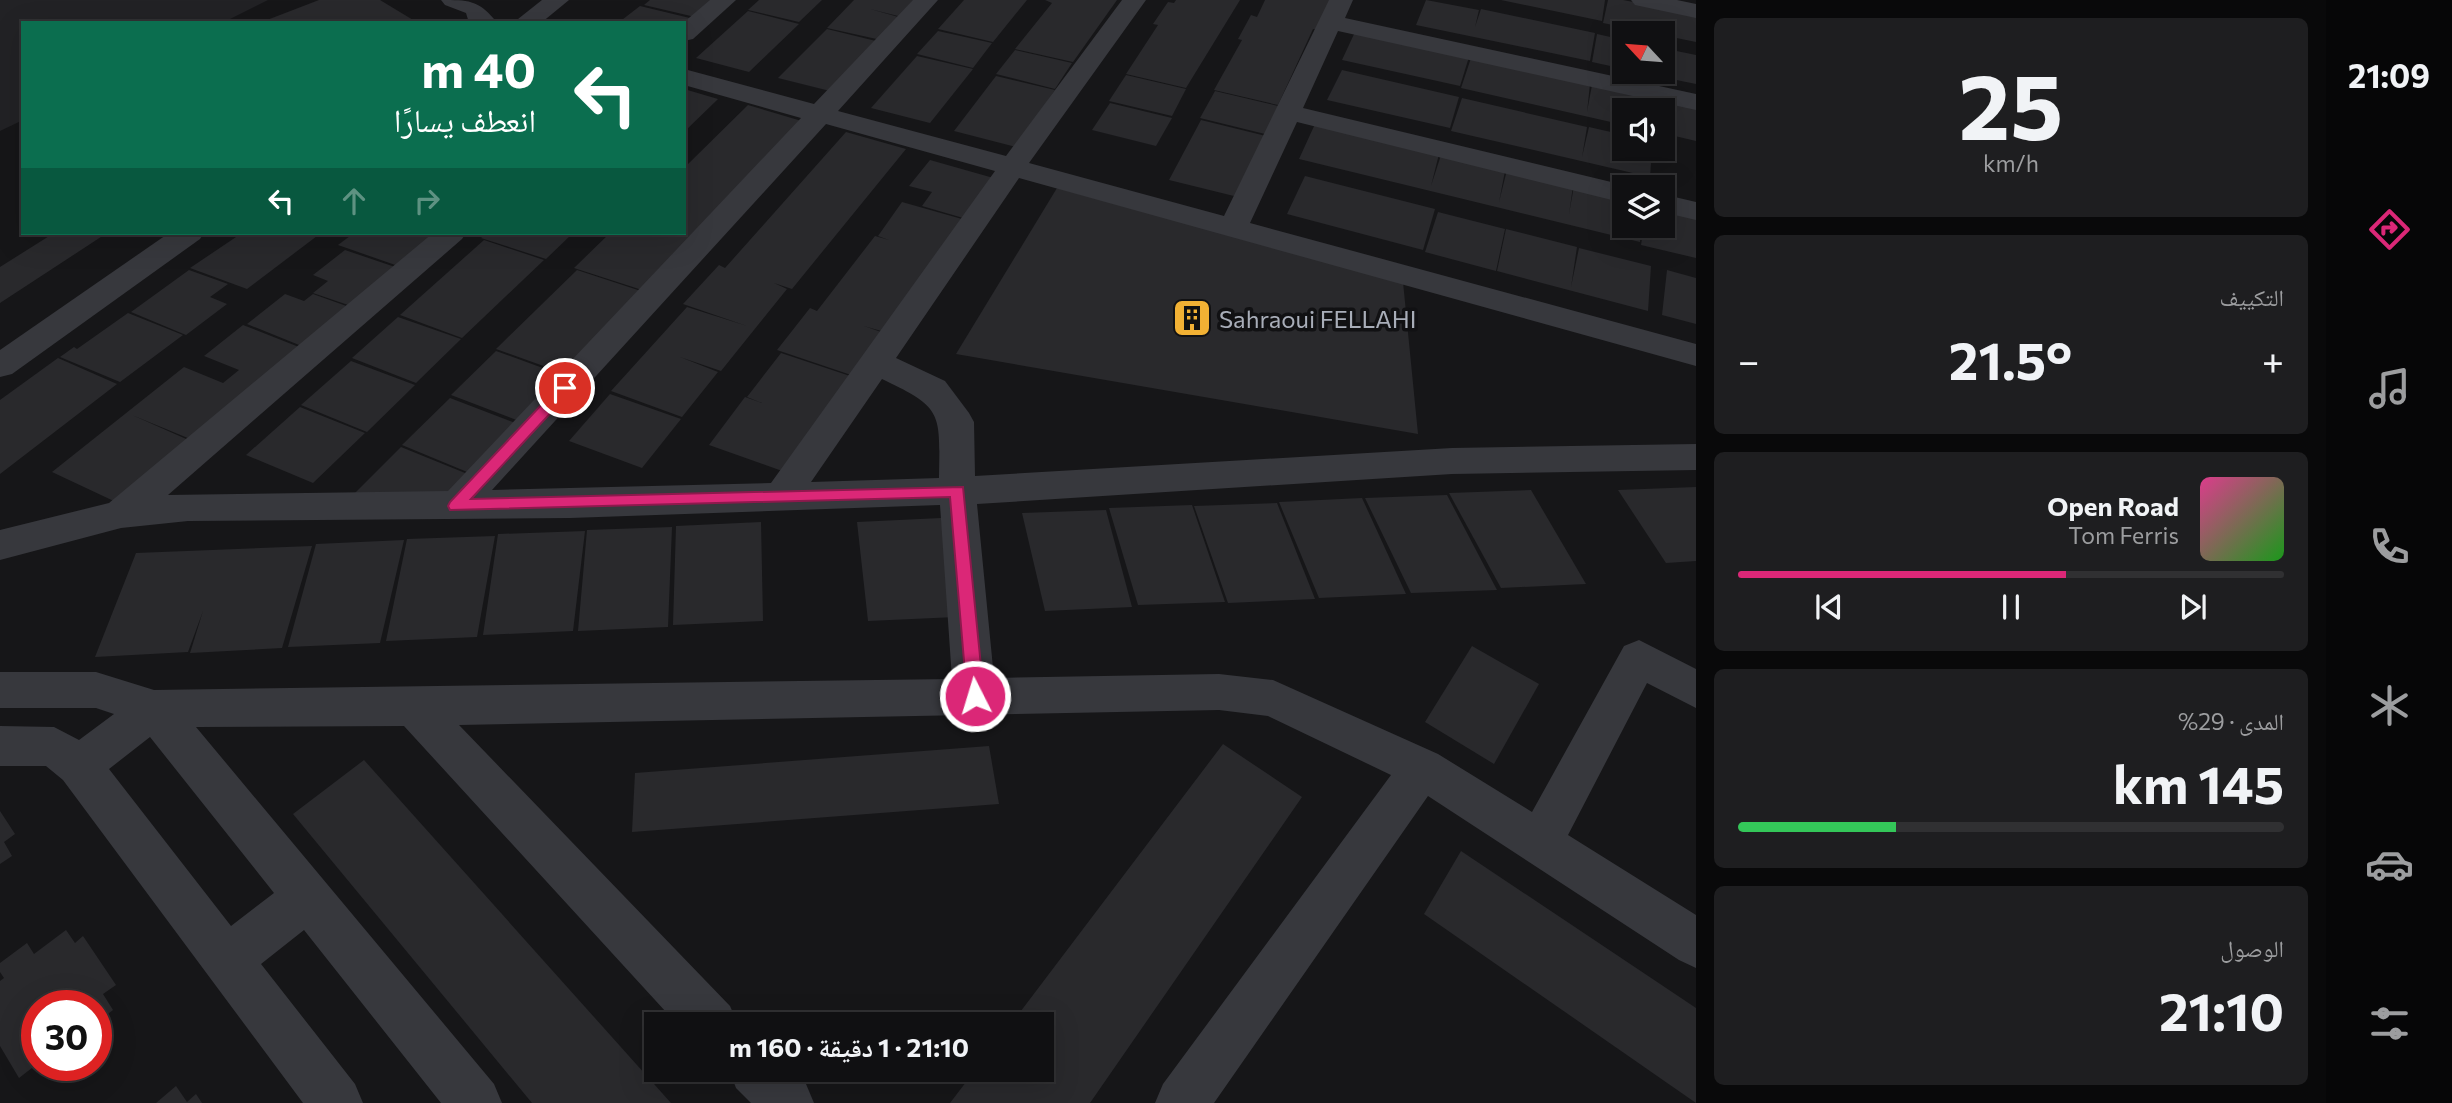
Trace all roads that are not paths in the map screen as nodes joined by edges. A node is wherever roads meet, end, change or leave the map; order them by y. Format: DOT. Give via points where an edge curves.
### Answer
graph roads {
  1 [pos="453,0"];
  2 [pos="557,0"];
  3 [pos="724,0"];
  4 [pos="926,0"];
  5 [pos="1135,0"];
  6 [pos="1643,0"];
  7 [pos="1696,10"];
  8 [pos="1336,11"];
  9 [pos="485,21"];
  10 [pos="528,21"];
  11 [pos="686,32"];
  12 [pos="686,78"];
  13 [pos="1696,102"];
  14 [pos="1288,112"];
  15 [pos="819,114"];
  16 [pos="1012,167"];
  17 [pos="1612,191"];
  18 [pos="1675,206"];
  19 [pos="1696,211"];
  20 [pos="1233,228"];
  21 [pos="186,235"];
  22 [pos="449,235"];
  23 [pos="1696,355"];
  24 [pos="876,362"];
  25 [pos="0,366"];
  26 [pos="1696,457"];
  27 [pos="957,491"];
  28 [pos="782,496"];
  29 [pos="456,506"];
  30 [pos="121,514"];
  31 [pos="0,545"];
  32 [pos="0,690"];
  33 [pos="1696,690"];
  34 [pos="975,696"];
  35 [pos="414,707"];
  36 [pos="154,709"];
  37 [pos="0,746"];
  38 [pos="79,765"];
  39 [pos="1422,768"];
  40 [pos="1540,843"];
  41 [pos="306,898"];
  42 [pos="1696,943"];
  43 [pos="227,960"];
  44 [pos="701,1012"];
  45 [pos="767,1082"];
  46 [pos="336,1103"];
  47 [pos="475,1103"];
  48 [pos="787,1103"];
  49 [pos="1182,1103"];
  1 -- 9 [label="street" via="474,8"];
  2 -- 10 [label="street"];
  3 -- 11 [label="street"];
  4 -- 15 [label="street"];
  5 -- 16 [label="street"];
  6 -- 7 [label="street"];
  8 -- 13 [label="street"];
  8 -- 14 [label="street"];
  12 -- 15 [label="street"];
  14 -- 17 [label="street"];
  14 -- 20 [label="street"];
  15 -- 16 [label="street"];
  15 -- 29 [label="street"];
  16 -- 20 [label="street"];
  16 -- 24 [label="street"];
  18 -- 19 [label="street"];
  20 -- 23 [label="street"];
  21 -- 25 [label="street"];
  22 -- 30 [label="street"];
  24 -- 27 [label="street" via="933,389 957,422"];
  24 -- 28 [label="street"];
  26 -- 27 [label="street" via="1452,461"];
  27 -- 28 [label="street"];
  27 -- 34 [label="street"];
  28 -- 29 [label="street"];
  29 -- 30 [label="street" via="188,507"];
  30 -- 31 [label="street"];
  32 -- 36 [label="street" via="96,690"];
  33 -- 40 [label="street" via="1639,658"];
  34 -- 35 [label="street"];
  34 -- 39 [label="street" via="1219,692 1273,698"];
  35 -- 36 [label="street"];
  35 -- 44 [label="street"];
  36 -- 38 [label="street"];
  36 -- 41 [label="street"];
  37 -- 38 [label="street" via="54,747"];
  38 -- 43 [label="street"];
  39 -- 40 [label="street"];
  39 -- 49 [label="street"];
  40 -- 42 [label="street"];
  41 -- 43 [label="street"];
  41 -- 47 [label="street"];
  43 -- 46 [label="street"];
  45 -- 48 [label="street"];
}
